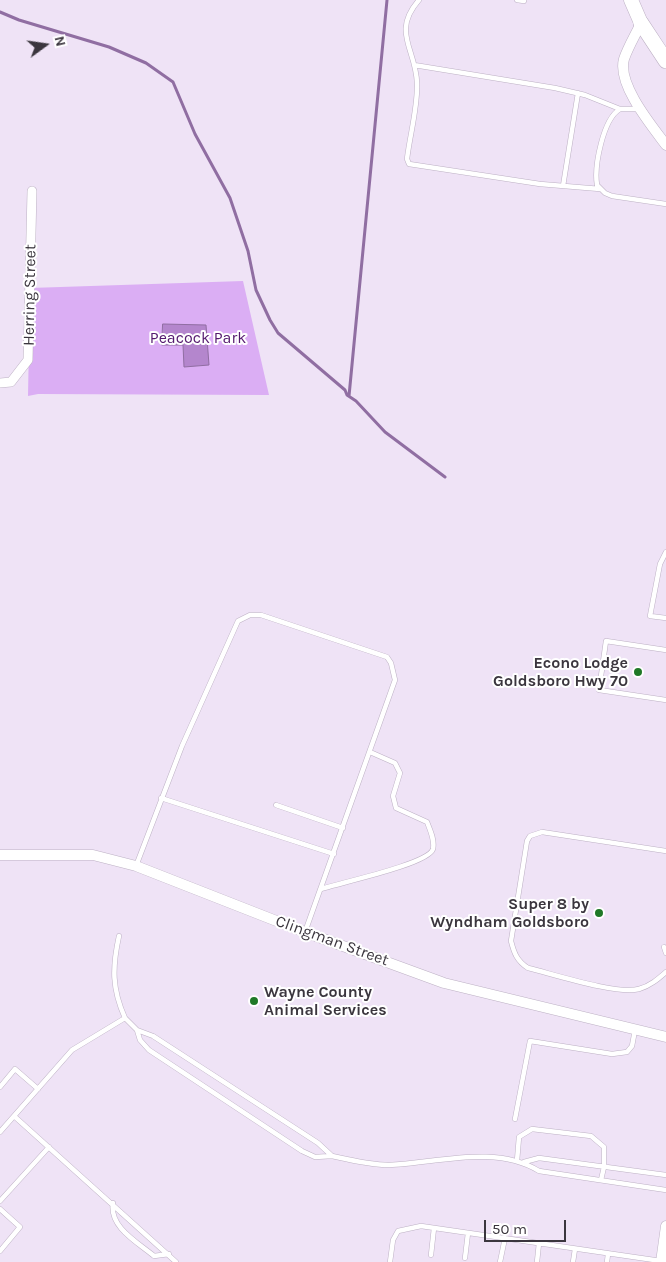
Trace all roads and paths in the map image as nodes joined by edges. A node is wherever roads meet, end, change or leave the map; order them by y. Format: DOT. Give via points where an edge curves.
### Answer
graph roads {
  1 [pos="419,0"];
  2 [pos="516,0"];
  3 [pos="631,0"];
  4 [pos="524,1"];
  5 [pos="641,23"];
  6 [pos="666,45"];
  7 [pos="666,61"];
  8 [pos="414,65"];
  9 [pos="578,93"];
  10 [pos="620,109"];
  11 [pos="641,109"];
  12 [pos="666,145"];
  13 [pos="563,186"];
  14 [pos="600,189"];
  15 [pos="32,191"];
  16 [pos="666,204"];
  17 [pos="0,383"];
  18 [pos="666,552"];
  19 [pos="666,618"];
  20 [pos="666,650"];
  21 [pos="666,700"];
  22 [pos="370,752"];
  23 [pos="161,798"];
  24 [pos="276,805"];
  25 [pos="343,828"];
  26 [pos="666,851"];
  27 [pos="334,854"];
  28 [pos="0,855"];
  29 [pos="136,866"];
  30 [pos="321,889"];
  31 [pos="305,932"];
  32 [pos="119,936"];
  33 [pos="664,947"];
  34 [pos="666,953"];
  35 [pos="666,972"];
  36 [pos="125,1018"];
  37 [pos="137,1030"];
  38 [pos="635,1030"];
  39 [pos="666,1037"];
  40 [pos="0,1086"];
  41 [pos="38,1089"];
  42 [pos="14,1116"];
  43 [pos="515,1119"];
  44 [pos="0,1132"];
  45 [pos="49,1147"];
  46 [pos="332,1156"];
  47 [pos="517,1161"];
  48 [pos="524,1162"];
  49 [pos="604,1167"];
  50 [pos="666,1175"];
  51 [pos="601,1180"];
  52 [pos="666,1190"];
  53 [pos="0,1201"];
  54 [pos="113,1203"];
  55 [pos="0,1208"];
  56 [pos="666,1226"];
  57 [pos="434,1228"];
  58 [pos="468,1233"];
  59 [pos="505,1238"];
  60 [pos="540,1243"];
  61 [pos="575,1249"];
  62 [pos="0,1251"];
  63 [pos="169,1254"];
  64 [pos="608,1254"];
  65 [pos="430,1255"];
  66 [pos="465,1258"];
  67 [pos="176,1262"];
  68 [pos="390,1262"];
  69 [pos="500,1262"];
  70 [pos="537,1262"];
  71 [pos="573,1262"];
  72 [pos="607,1262"];
  73 [pos="661,1262"];
  1 -- 8 [label="lane" via="409,11 407,25 406,40"];
  2 -- 4 [label="lane"];
  3 -- 5 [label="main road"];
  5 -- 6 [label="highway"];
  5 -- 7 [label="highway"];
  5 -- 11 [label="street" via="624,59 623,72 628,88"];
  8 -- 9 [label="lane"];
  8 -- 13 [label="lane" via="417,84 409,164"];
  9 -- 10 [label="lane"];
  9 -- 13 [label="lane"];
  10 -- 11 [label="lane"];
  10 -- 14 [label="lane" via="609,119 604,132 596,180"];
  11 -- 12 [label="street"];
  13 -- 14 [label="lane"];
  14 -- 16 [label="lane" via="625,199"];
  15 -- 17 [label="street, Herring Street" via="28,360 11,382"];
  18 -- 19 [label="lane" via="660,564 650,616"];
  20 -- 21 [label="lane" via="606,641 599,690"];
  22 -- 23 [label="lane" via="396,680 387,657 261,615 250,615 238,621"];
  22 -- 25 [label="lane"];
  22 -- 30 [label="lane" via="395,763 400,774 393,796 396,808 427,822 433,848 428,856 413,863"];
  23 -- 27 [label="lane"];
  23 -- 29 [label="lane"];
  24 -- 25 [label="lane"];
  25 -- 27 [label="lane"];
  26 -- 35 [label="lane" via="542,832 530,836 511,941 514,954 528,968 605,986 637,989"];
  27 -- 30 [label="lane"];
  28 -- 29 [label="street, Clingman Street" via="93,855"];
  29 -- 31 [label="street, Clingman Street"];
  30 -- 31 [label="lane"];
  31 -- 38 [label="street, Clingman Street" via="444,983"];
  32 -- 36 [label="lane" via="114,956 114,977 116,997"];
  33 -- 34 [label="lane"];
  36 -- 37 [label="lane"];
  36 -- 41 [label="lane" via="72,1050"];
  37 -- 46 [label="lane" via="153,1036 318,1143"];
  37 -- 46 [label="lane" via="140,1040 149,1050 302,1151 315,1158"];
  38 -- 39 [label="street, Clingman Street"];
  38 -- 43 [label="lane" via="632,1046 627,1052 612,1054 530,1041"];
  40 -- 41 [label="lane" via="15,1069"];
  41 -- 42 [label="lane"];
  42 -- 44 [label="lane"];
  42 -- 45 [label="lane"];
  45 -- 53 [label="lane"];
  45 -- 54 [label="lane"];
  46 -- 47 [label="lane" via="388,1165 494,1157"];
  47 -- 48 [label="lane"];
  47 -- 49 [label="lane" via="519,1137 532,1129 591,1136 604,1146"];
  48 -- 49 [label="lane" via="539,1158"];
  48 -- 51 [label="lane" via="539,1171"];
  49 -- 50 [label="lane"];
  49 -- 51 [label="lane"];
  51 -- 52 [label="lane"];
  54 -- 63 [label="lane"];
  54 -- 63 [label="lane" via="113,1218 120,1227 154,1256"];
  55 -- 62 [label="lane" via="20,1227"];
  56 -- 73 [label="street"];
  57 -- 58 [label="lane"];
  57 -- 65 [label="lane"];
  57 -- 68 [label="lane" via="421,1226 398,1231 393,1240"];
  58 -- 59 [label="lane"];
  58 -- 66 [label="lane"];
  59 -- 60 [label="lane"];
  59 -- 69 [label="lane"];
  60 -- 61 [label="lane"];
  60 -- 70 [label="lane"];
  61 -- 64 [label="lane"];
  61 -- 71 [label="lane"];
  63 -- 67 [label="lane"];
  64 -- 72 [label="lane"];
  64 -- 73 [label="lane"];
}
